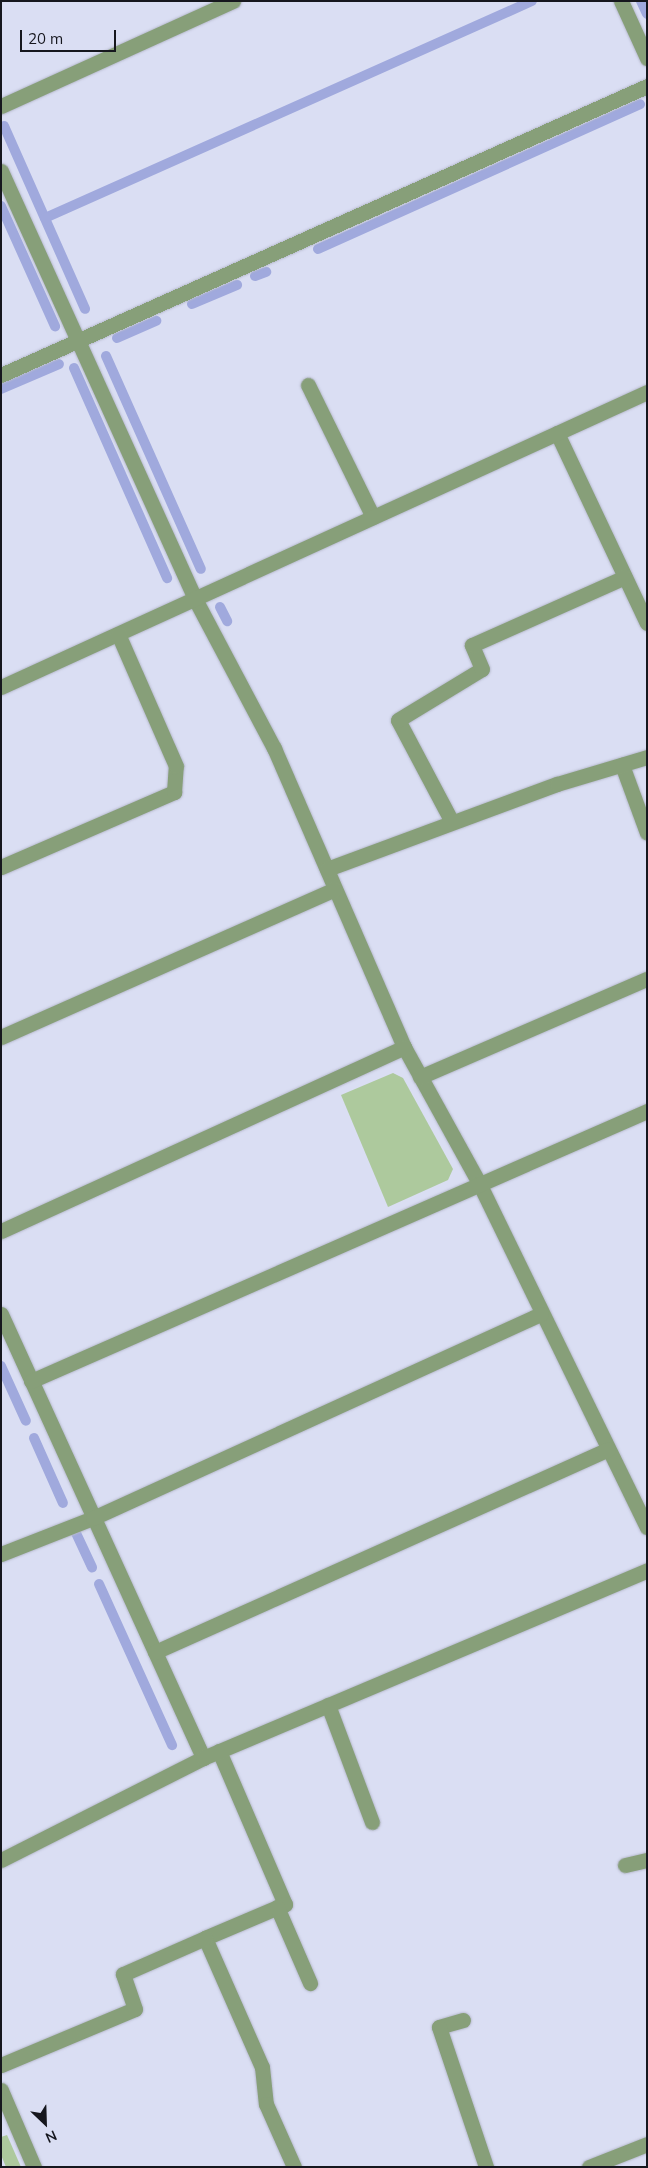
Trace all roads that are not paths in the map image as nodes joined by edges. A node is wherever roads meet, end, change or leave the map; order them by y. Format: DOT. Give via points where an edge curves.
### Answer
graph roads {
  1 [pos="233,1"];
  2 [pos="621,1"];
  3 [pos="647,58"];
  4 [pos="647,86"];
  5 [pos="1,106"];
  6 [pos="1,171"];
  7 [pos="79,340"];
  8 [pos="1,375"];
  9 [pos="308,385"];
  10 [pos="647,392"];
  11 [pos="556,433"];
  12 [pos="373,517"];
  13 [pos="625,577"];
  14 [pos="195,599"];
  15 [pos="647,622"];
  16 [pos="118,634"];
  17 [pos="1,687"];
  18 [pos="647,758"];
  19 [pos="622,765"];
  20 [pos="452,822"];
  21 [pos="647,833"];
  22 [pos="1,867"];
  23 [pos="327,869"];
  24 [pos="336,890"];
  25 [pos="647,979"];
  26 [pos="1,1037"];
  27 [pos="404,1047"];
  28 [pos="420,1077"];
  29 [pos="647,1111"];
  30 [pos="479,1183"];
  31 [pos="1,1231"];
  32 [pos="1,1314"];
  33 [pos="541,1314"];
  34 [pos="31,1381"];
  35 [pos="608,1449"];
  36 [pos="93,1518"];
  37 [pos="647,1526"];
  38 [pos="1,1554"];
  39 [pos="647,1570"];
  40 [pos="155,1652"];
  41 [pos="328,1705"];
  42 [pos="219,1751"];
  43 [pos="203,1758"];
  44 [pos="372,1822"];
  45 [pos="1,1860"];
  46 [pos="647,1860"];
  47 [pos="625,1864"];
  48 [pos="277,1907"];
  49 [pos="205,1938"];
  50 [pos="310,1982"];
  51 [pos="463,2020"];
  52 [pos="1,2065"];
  53 [pos="1,2090"];
  54 [pos="647,2144"];
  55 [pos="34,2167"];
  56 [pos="294,2167"];
  57 [pos="486,2167"];
  58 [pos="589,2167"];
  1 -- 5 [label="street"];
  2 -- 3 [label="street"];
  4 -- 7 [label="street"];
  6 -- 7 [label="street"];
  7 -- 8 [label="street"];
  7 -- 14 [label="street"];
  9 -- 12 [label="street"];
  10 -- 11 [label="street"];
  11 -- 12 [label="street"];
  11 -- 13 [label="street"];
  12 -- 14 [label="street"];
  13 -- 15 [label="street"];
  13 -- 20 [label="street" via="472,645 482,669 398,720"];
  14 -- 16 [label="street"];
  14 -- 23 [label="street" via="274,748"];
  16 -- 17 [label="street"];
  16 -- 22 [label="street" via="176,766 174,792"];
  18 -- 19 [label="street"];
  19 -- 20 [label="street"];
  19 -- 21 [label="street"];
  20 -- 23 [label="street"];
  23 -- 24 [label="street"];
  24 -- 26 [label="street"];
  24 -- 27 [label="street"];
  25 -- 28 [label="street"];
  27 -- 28 [label="street"];
  27 -- 31 [label="street"];
  28 -- 30 [label="street"];
  29 -- 30 [label="street"];
  30 -- 33 [label="street"];
  30 -- 34 [label="street"];
  32 -- 34 [label="street"];
  33 -- 35 [label="street"];
  33 -- 36 [label="street"];
  34 -- 36 [label="street"];
  35 -- 37 [label="street"];
  35 -- 40 [label="street"];
  36 -- 38 [label="street"];
  36 -- 40 [label="street"];
  39 -- 41 [label="street"];
  40 -- 43 [label="street"];
  41 -- 42 [label="street"];
  41 -- 44 [label="street"];
  42 -- 43 [label="street"];
  42 -- 48 [label="street" via="285,1904"];
  43 -- 45 [label="street"];
  46 -- 47 [label="street"];
  48 -- 49 [label="street"];
  48 -- 50 [label="street"];
  49 -- 52 [label="street" via="123,1974 135,2009"];
  49 -- 56 [label="street" via="262,2067 266,2104"];
  51 -- 57 [label="street" via="439,2027"];
  53 -- 55 [label="street"];
  54 -- 58 [label="street"];
}
